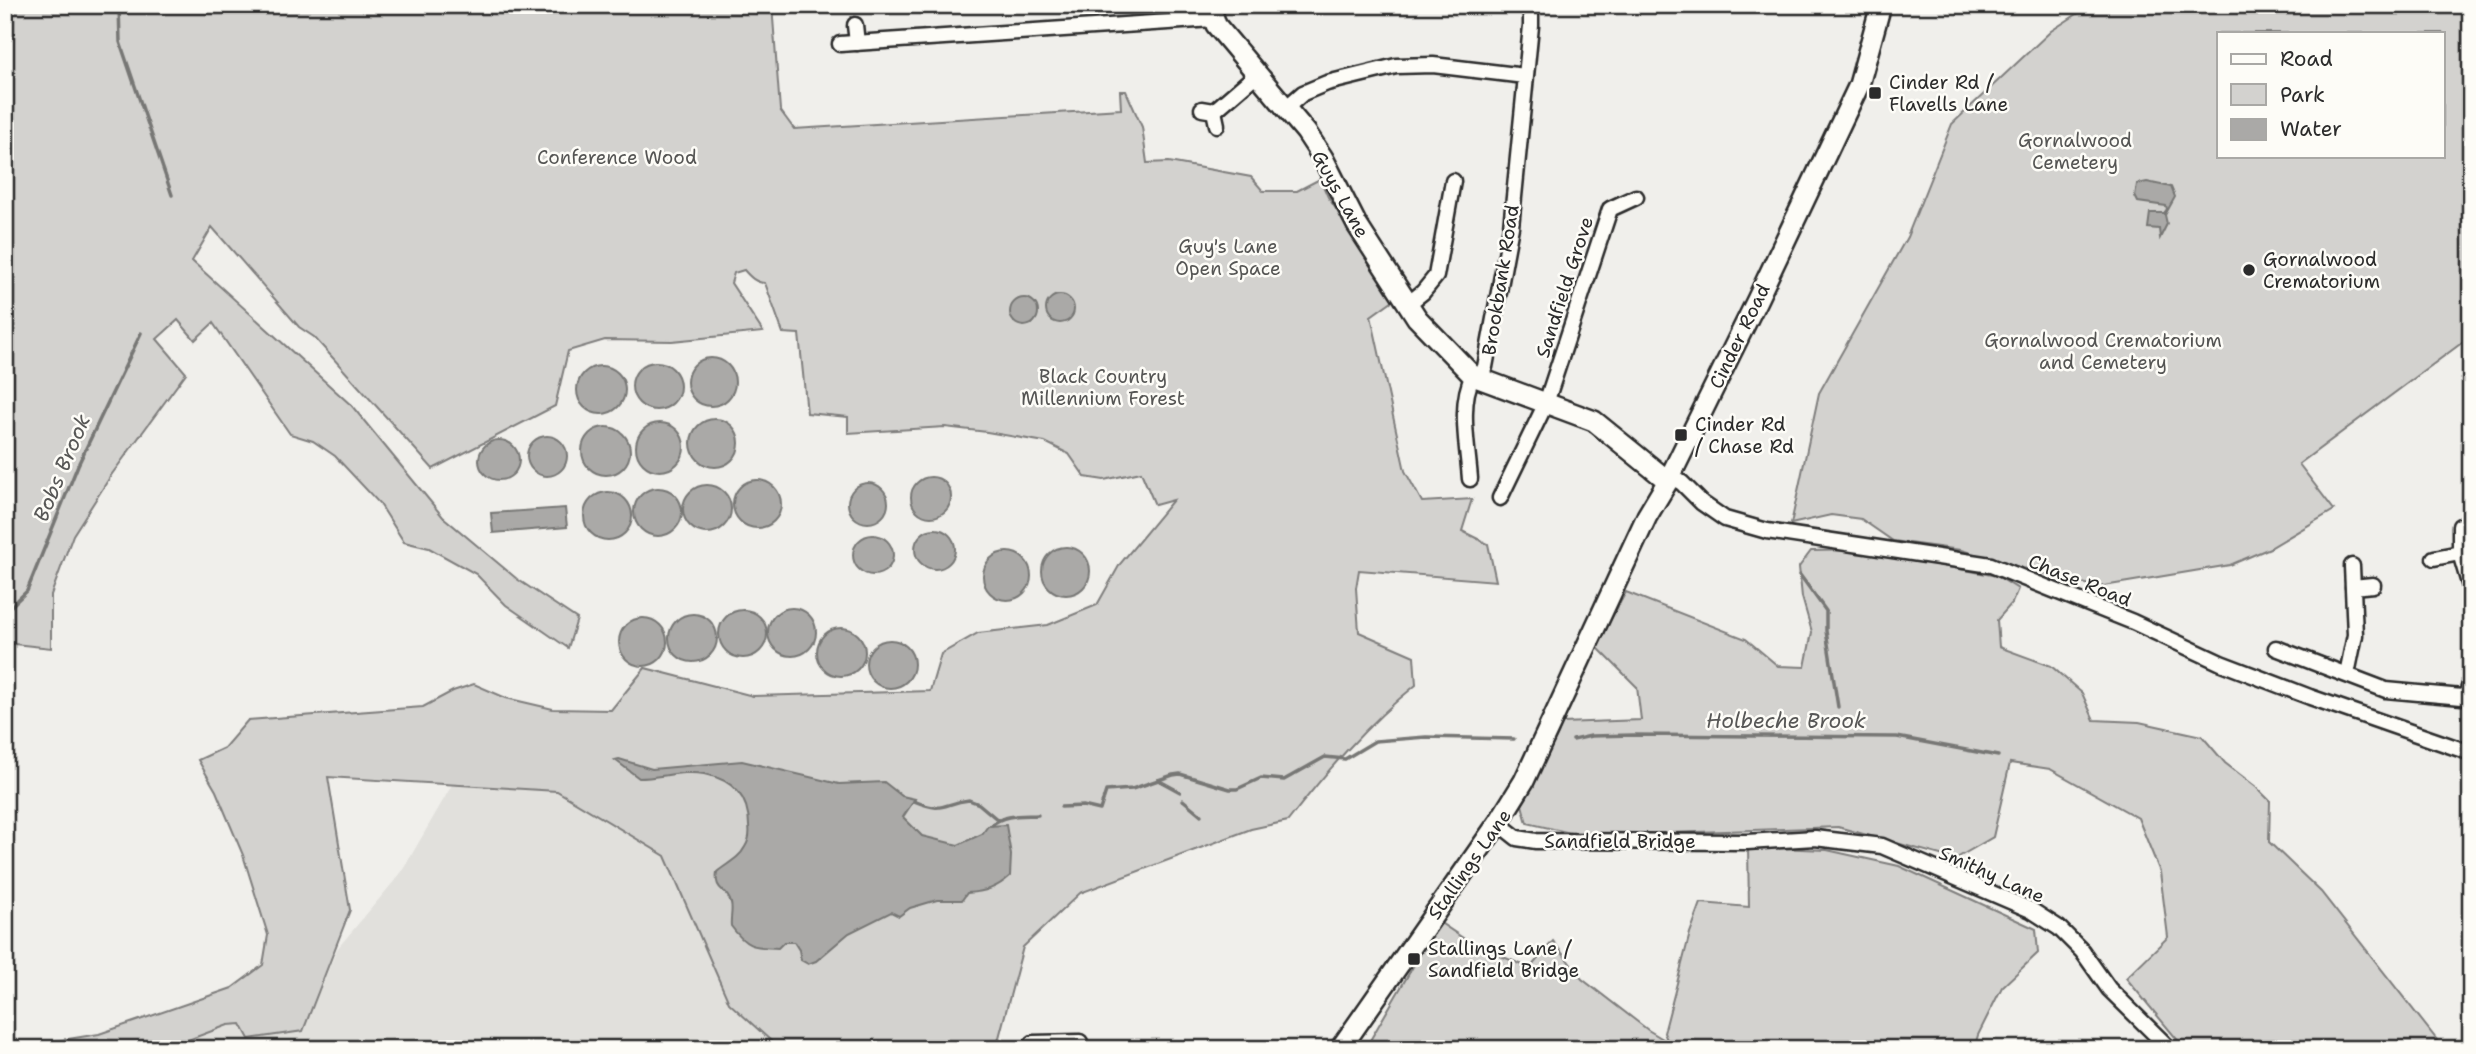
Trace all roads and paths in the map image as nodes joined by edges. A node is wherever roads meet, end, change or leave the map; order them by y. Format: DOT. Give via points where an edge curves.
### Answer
graph roads {
  1 [pos="1531,5"];
  2 [pos="1881,5"];
  3 [pos="1212,12"];
  4 [pos="855,25"];
  5 [pos="857,43"];
  6 [pos="840,44"];
  7 [pos="1258,73"];
  8 [pos="1525,76"];
  9 [pos="1287,107"];
  10 [pos="1211,115"];
  11 [pos="1447,190"];
  12 [pos="1636,197"];
  13 [pos="1408,303"];
  14 [pos="1476,378"];
  15 [pos="1546,403"];
  16 [pos="1470,479"];
  17 [pos="1669,479"];
  18 [pos="1500,498"];
  19 [pos="2460,526"];
  20 [pos="2460,553"];
  21 [pos="2434,558"];
  22 [pos="2352,566"];
  23 [pos="2373,586"];
  24 [pos="2353,587"];
  25 [pos="2471,590"];
  26 [pos="2276,648"];
  27 [pos="2347,674"];
  28 [pos="2469,687"];
  29 [pos="2471,753"];
  30 [pos="1524,781"];
  31 [pos="1498,823"];
  32 [pos="1747,842"];
  33 [pos="1080,1042"];
  34 [pos="1033,1043"];
  35 [pos="1058,1046"];
  36 [pos="1340,1049"];
  37 [pos="2170,1049"];
  1 -- 8 [label="street, Brookbank Road"];
  2 -- 17 [label="main road, Cinder Road" via="1859,85"];
  3 -- 5 [label="street"];
  3 -- 7 [label="main road, Guys Lane"];
  4 -- 5 [label="street"];
  5 -- 6 [label="street"];
  7 -- 9 [label="main road, Guys Lane"];
  7 -- 10 [label="street"];
  8 -- 9 [label="street" via="1433,65 1396,66 1327,83 1303,93"];
  8 -- 14 [label="street, Brookbank Road" via="1511,227 1485,367"];
  9 -- 13 [label="main road, Guys Lane" via="1323,158 1357,225"];
  11 -- 13 [label="street" via="1436,276"];
  12 -- 15 [label="street, Sandfield Grove" via="1610,209"];
  13 -- 14 [label="main road, Guys Lane"];
  14 -- 15 [label="main road, Brookbank Road"];
  14 -- 16 [label="street" via="1469,384 1465,404"];
  15 -- 17 [label="main road, Brookbank Road" via="1594,421"];
  15 -- 18 [label="street, Sandfield Grove"];
  17 -- 29 [label="street, Chase Road" via="1682,483 1726,519 1767,531 1991,565 2221,663"];
  17 -- 30 [label="main road, Cinder Road" via="1647,516"];
  19 -- 20 [label="street"];
  20 -- 21 [label="street"];
  20 -- 25 [label="street"];
  22 -- 24 [label="street"];
  23 -- 24 [label="street"];
  24 -- 27 [label="street" via="2355,635"];
  26 -- 27 [label="street"];
  27 -- 28 [label="street" via="2386,690 2462,697"];
  30 -- 31 [label="main road, Stallings Lane"];
  31 -- 32 [label="street, Sandfield Bridge" via="1517,838 1536,841"];
  31 -- 36 [label="main road, Stallings Lane"];
  32 -- 37 [label="street, Smithy Lane" via="1815,838 1882,846 2031,910 2059,928 2109,989"];
  33 -- 35 [label="street"];
  34 -- 35 [label="street"];
}
